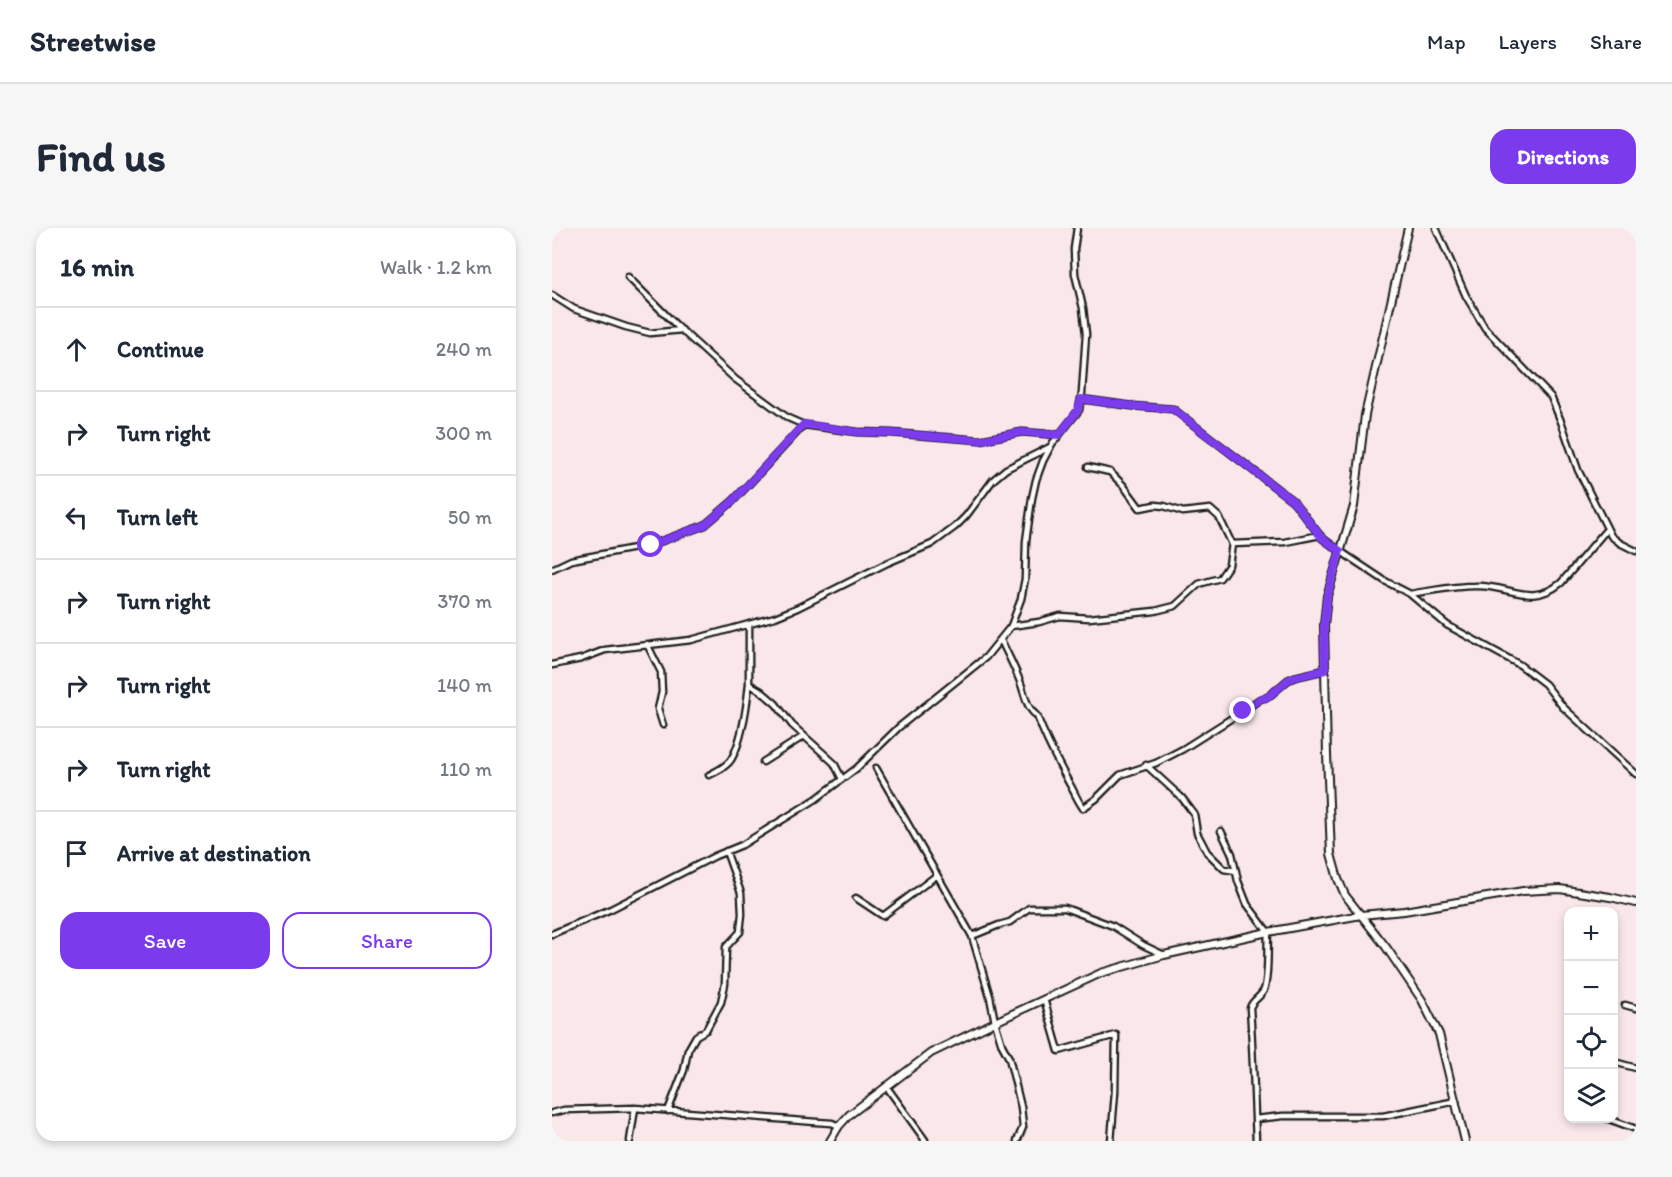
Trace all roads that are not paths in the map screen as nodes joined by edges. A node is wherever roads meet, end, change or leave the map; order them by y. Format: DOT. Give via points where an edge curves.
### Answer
graph roads {
  1 [pos="1077,228"];
  2 [pos="1408,228"];
  3 [pos="1436,228"];
  4 [pos="628,277"];
  5 [pos="552,295"];
  6 [pos="682,330"];
  7 [pos="1081,399"];
  8 [pos="804,424"];
  9 [pos="1059,435"];
  10 [pos="1050,447"];
  11 [pos="1088,467"];
  12 [pos="1607,529"];
  13 [pos="1320,535"];
  14 [pos="1232,544"];
  15 [pos="1340,551"];
  16 [pos="1636,551"];
  17 [pos="552,569"];
  18 [pos="1410,594"];
  19 [pos="749,624"];
  20 [pos="1011,626"];
  21 [pos="1000,640"];
  22 [pos="647,644"];
  23 [pos="552,665"];
  24 [pos="1325,670"];
  25 [pos="748,684"];
  26 [pos="663,725"];
  27 [pos="804,736"];
  28 [pos="763,762"];
  29 [pos="1146,765"];
  30 [pos="876,768"];
  31 [pos="1636,774"];
  32 [pos="709,775"];
  33 [pos="842,779"];
  34 [pos="1221,831"];
  35 [pos="726,851"];
  36 [pos="1236,871"];
  37 [pos="937,876"];
  38 [pos="856,898"];
  39 [pos="1636,903"];
  40 [pos="1361,915"];
  41 [pos="1268,932"];
  42 [pos="552,934"];
  43 [pos="972,936"];
  44 [pos="1164,955"];
  45 [pos="1044,999"];
  46 [pos="1625,1005"];
  47 [pos="1636,1008"];
  48 [pos="995,1022"];
  49 [pos="1618,1063"];
  50 [pos="1636,1068"];
  51 [pos="886,1086"];
  52 [pos="1456,1101"];
  53 [pos="635,1108"];
  54 [pos="668,1111"];
  55 [pos="552,1113"];
  56 [pos="1255,1119"];
  57 [pos="1618,1123"];
  58 [pos="839,1126"];
  59 [pos="1636,1129"];
  60 [pos="630,1141"];
  61 [pos="830,1141"];
  62 [pos="924,1141"];
  63 [pos="1017,1141"];
  64 [pos="1111,1141"];
  65 [pos="1256,1141"];
  66 [pos="1465,1141"];
  1 -- 7 [label="street" via="1075,266 1086,334"];
  2 -- 15 [label="street" via="1365,415 1354,506"];
  3 -- 12 [label="street" via="1485,328 1551,397 1578,470"];
  4 -- 6 [label="street"];
  5 -- 6 [label="street" via="573,309 626,327 650,333"];
  6 -- 8 [label="street" via="735,379 788,418"];
  7 -- 9 [label="street" via="1078,410"];
  7 -- 13 [label="street" via="1173,409 1293,501"];
  8 -- 9 [label="street" via="857,432 980,440 1022,432"];
  8 -- 17 [label="street" via="733,501 705,525 651,545 571,560"];
  9 -- 10 [label="street"];
  10 -- 19 [label="street" via="1006,469 955,527 932,544 805,605"];
  10 -- 20 [label="street" via="1032,498 1025,579"];
  11 -- 14 [label="street" via="1110,471 1140,508 1155,505 1183,512 1210,509 1219,517"];
  12 -- 16 [label="street" via="1620,543"];
  12 -- 18 [label="street" via="1552,590 1529,595 1475,585"];
  13 -- 14 [label="street" via="1285,542"];
  13 -- 15 [label="street"];
  14 -- 20 [label="street" via="1229,565 1220,578 1199,584 1175,606 1089,618 1060,616"];
  15 -- 18 [label="street"];
  15 -- 24 [label="street" via="1327,596"];
  18 -- 31 [label="street" via="1446,625 1520,665 1545,684 1563,707"];
  19 -- 22 [label="street" via="691,640"];
  19 -- 25 [label="street"];
  20 -- 21 [label="street"];
  21 -- 29 [label="street" via="1020,680 1026,704 1037,716 1060,769 1083,808 1120,775"];
  21 -- 33 [label="street" via="986,657"];
  22 -- 23 [label="street" via="605,650"];
  22 -- 26 [label="street" via="661,672 658,709"];
  24 -- 29 [label="street" via="1288,680 1268,697 1183,749"];
  24 -- 40 [label="street" via="1331,854 1345,895"];
  25 -- 27 [label="street" via="776,704"];
  25 -- 32 [label="street" via="741,733 731,760"];
  27 -- 28 [label="street"];
  27 -- 33 [label="street" via="834,763"];
  29 -- 36 [label="street" via="1194,814 1197,833 1207,852 1224,869"];
  30 -- 37 [label="street"];
  33 -- 35 [label="street" via="759,835"];
  34 -- 36 [label="street"];
  35 -- 42 [label="street"];
  35 -- 54 [label="street" via="741,893 740,932 726,947 726,984 721,1002 706,1030 696,1036 688,1050"];
  36 -- 41 [label="street" via="1247,904"];
  37 -- 38 [label="street" via="883,916"];
  37 -- 43 [label="street"];
  39 -- 40 [label="street" via="1560,890 1523,891"];
  40 -- 41 [label="street"];
  40 -- 52 [label="street" via="1422,1000 1439,1034"];
  41 -- 44 [label="street"];
  41 -- 56 [label="street" via="1264,989 1250,1008"];
  43 -- 44 [label="street" via="1010,922 1029,908 1065,909 1113,926"];
  43 -- 48 [label="street"];
  44 -- 45 [label="street" via="1101,973"];
  45 -- 48 [label="street"];
  45 -- 64 [label="street" via="1059,1051 1116,1035"];
  46 -- 47 [label="street"];
  48 -- 51 [label="street" via="931,1053"];
  48 -- 63 [label="street" via="1021,1107 1023,1127"];
  49 -- 50 [label="street"];
  51 -- 58 [label="street"];
  51 -- 62 [label="street"];
  52 -- 56 [label="street" via="1383,1116"];
  52 -- 66 [label="street"];
  53 -- 54 [label="street"];
  53 -- 55 [label="street"];
  53 -- 60 [label="street"];
  54 -- 58 [label="street"];
  56 -- 65 [label="street"];
  57 -- 59 [label="street"];
  58 -- 61 [label="street"];
}
